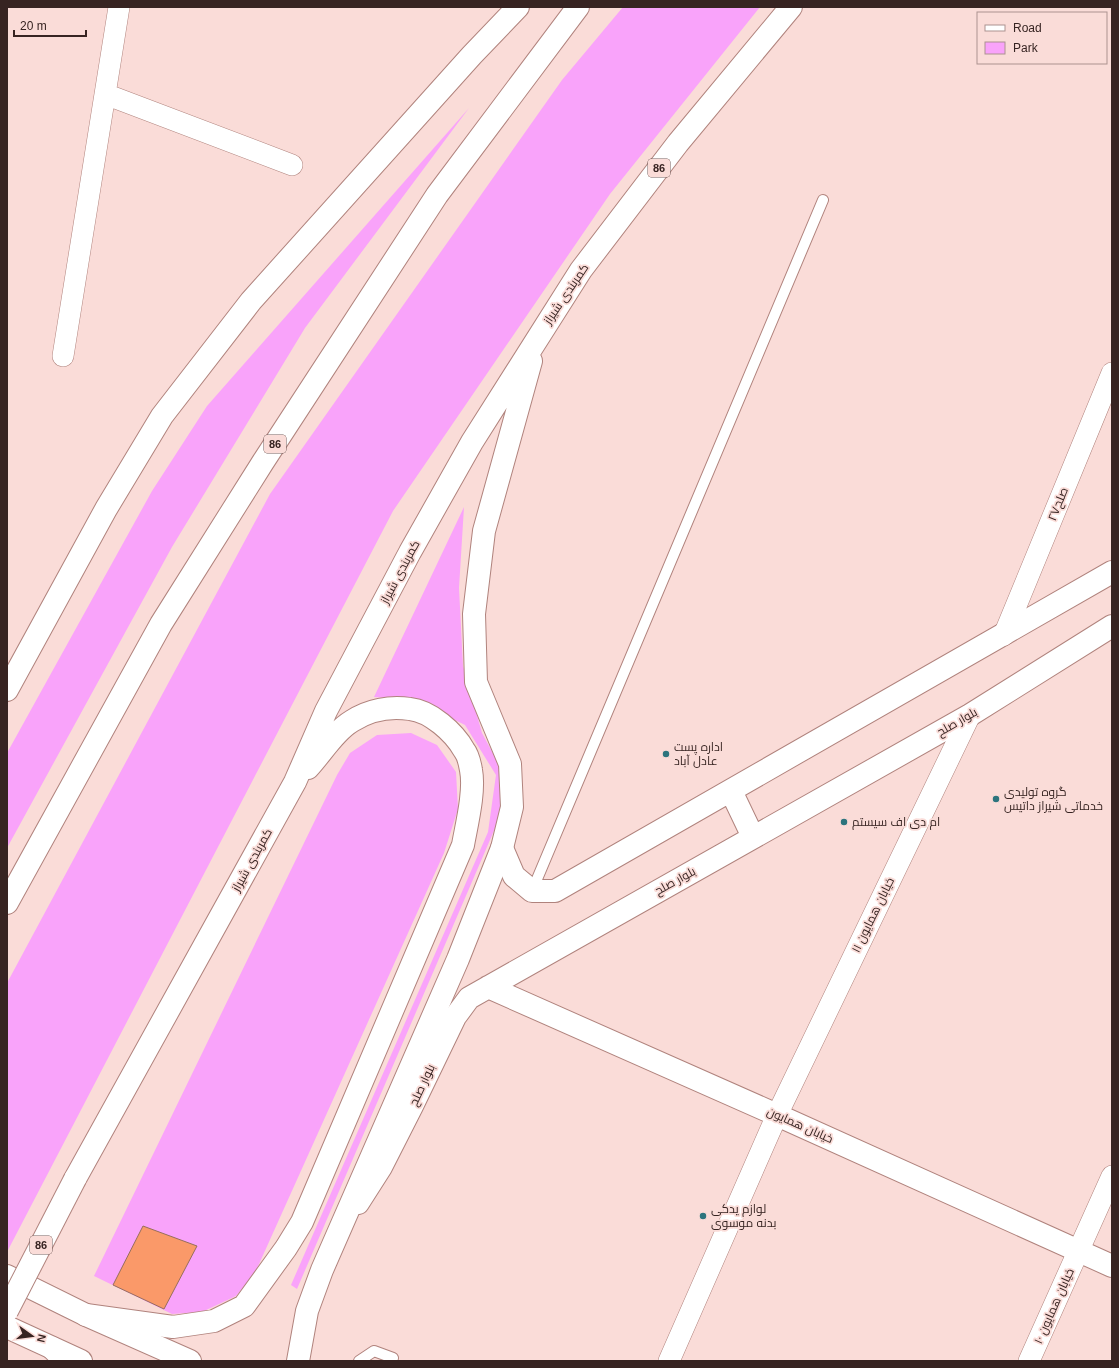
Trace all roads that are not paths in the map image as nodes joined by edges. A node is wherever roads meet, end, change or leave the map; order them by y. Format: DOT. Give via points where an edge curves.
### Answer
graph roads {
  1 [pos="119,7"];
  2 [pos="518,7"];
  3 [pos="578,7"];
  4 [pos="791,7"];
  5 [pos="105,94"];
  6 [pos="292,165"];
  7 [pos="823,200"];
  8 [pos="538,337"];
  9 [pos="63,356"];
  10 [pos="1112,373"];
  11 [pos="1112,572"];
  12 [pos="1112,626"];
  13 [pos="1004,635"];
  14 [pos="7,690"];
  15 [pos="970,715"];
  16 [pos="295,782"];
  17 [pos="731,791"];
  18 [pos="753,837"];
  19 [pos="502,848"];
  20 [pos="532,891"];
  21 [pos="7,903"];
  22 [pos="488,987"];
  23 [pos="777,1115"];
  24 [pos="1112,1176"];
  25 [pos="338,1232"];
  26 [pos="1079,1250"];
  27 [pos="1112,1266"];
  28 [pos="7,1276"];
  29 [pos="7,1311"];
  30 [pos="86,1315"];
  31 [pos="7,1327"];
  32 [pos="58,1355"];
  33 [pos="393,1358"];
  34 [pos="81,1361"];
  35 [pos="190,1361"];
  36 [pos="298,1361"];
  37 [pos="359,1361"];
  38 [pos="669,1361"];
  39 [pos="1029,1361"];
  1 -- 5 [label="street"];
  2 -- 14 [label="main road" via="251,301 162,416 106,508"];
  3 -- 21 [label="main road, 86" via="437,195 263,462 161,624"];
  4 -- 8 [label="main road, کمربندی شیراز / 86" via="668,156 581,270"];
  5 -- 6 [label="street"];
  5 -- 9 [label="street"];
  7 -- 20 [label="lane"];
  8 -- 16 [label="main road, کمربندی شیراز / 86" via="472,442 410,552 326,710"];
  8 -- 19 [label="main road" via="484,531 474,614 476,682 510,764 512,808"];
  10 -- 13 [label="street, صلح۲۷"];
  11 -- 13 [label="main road"];
  12 -- 15 [label="main road, بلوار صلح"];
  13 -- 17 [label="main road"];
  15 -- 18 [label="main road, بلوار صلح"];
  15 -- 23 [label="street, خیابان همایون ۱۱"];
  16 -- 29 [label="main road, کمربندی شیراز / 86, bridge" via="75,1179"];
  16 -- 30 [label="main road" via="350,722 362,715 388,708 411,709 432,717 453,733 465,750 473,785 463,845 302,1222 244,1306 214,1321 173,1328"];
  17 -- 18 [label="main road"];
  17 -- 20 [label="main road" via="556,891"];
  18 -- 22 [label="main road, بلوار صلح"];
  19 -- 20 [label="main road" via="514,876"];
  19 -- 25 [label="main road" via="458,959"];
  22 -- 23 [label="main road, خیابان همایون"];
  22 -- 25 [label="main road, بلوار صلح" via="469,998 455,1017 381,1167"];
  23 -- 26 [label="main road, خیابان همایون"];
  23 -- 38 [label="street, خیابان همایون ۱۱"];
  24 -- 26 [label="street, خیابان همایون ۱۰"];
  25 -- 36 [label="main road" via="307,1311"];
  26 -- 27 [label="main road, خیابان همایون"];
  26 -- 39 [label="street, خیابان همایون ۱۰"];
  28 -- 30 [label="main road"];
  30 -- 35 [label="main road"];
  31 -- 32 [label="main road"];
  32 -- 34 [label="main road"];
  33 -- 37 [label="lane" via="374,1351"];
}
